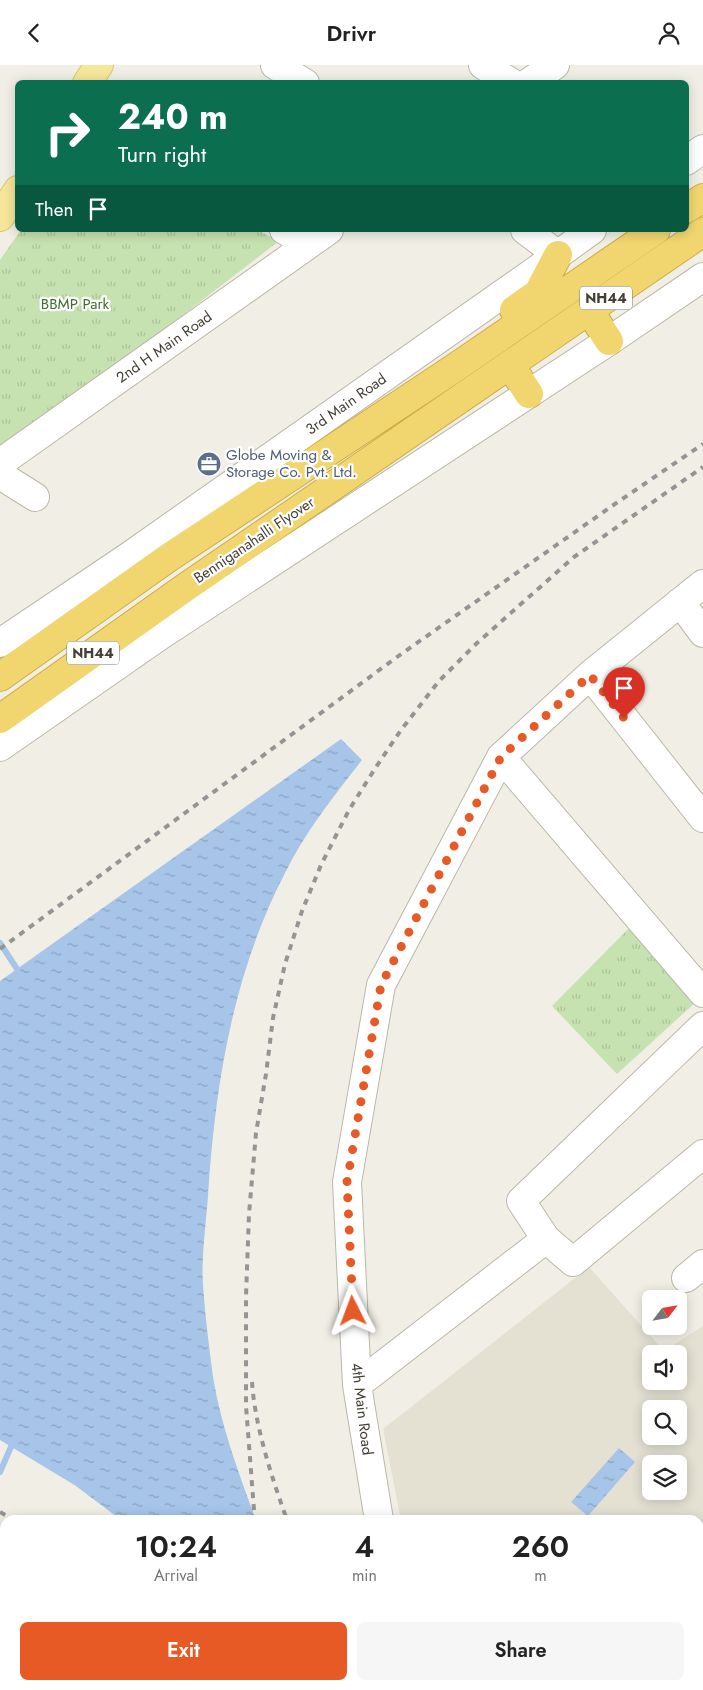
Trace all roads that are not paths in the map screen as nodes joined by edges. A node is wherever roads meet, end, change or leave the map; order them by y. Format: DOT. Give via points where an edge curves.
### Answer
graph roads {
  1 [pos="99,65"];
  2 [pos="275,65"];
  3 [pos="483,65"];
  4 [pos="555,65"];
  5 [pos="89,80"];
  6 [pos="300,80"];
  7 [pos="507,80"];
  8 [pos="532,80"];
  9 [pos="703,149"];
  10 [pos="689,159"];
  11 [pos="15,194"];
  12 [pos="703,198"];
  13 [pos="689,207"];
  14 [pos="0,217"];
  15 [pos="703,231"];
  16 [pos="294,232"];
  17 [pos="528,232"];
  18 [pos="589,232"];
  19 [pos="653,232"];
  20 [pos="319,237"];
  21 [pos="558,255"];
  22 [pos="703,277"];
  23 [pos="589,310"];
  24 [pos="609,341"];
  25 [pos="473,355"];
  26 [pos="510,365"];
  27 [pos="529,394"];
  28 [pos="0,463"];
  29 [pos="0,475"];
  30 [pos="35,497"];
  31 [pos="703,584"];
  32 [pos="680,602"];
  33 [pos="703,633"];
  34 [pos="0,643"];
  35 [pos="590,675"];
  36 [pos="0,677"];
  37 [pos="0,719"];
  38 [pos="0,747"];
  39 [pos="501,757"];
  40 [pos="703,818"];
  41 [pos="703,993"];
  42 [pos="703,1026"];
  43 [pos="703,1154"];
  44 [pos="546,1239"];
  45 [pos="357,1385"];
  46 [pos="378,1515"];
  1 -- 5 [label="main road"];
  2 -- 6 [label="street"];
  3 -- 7 [label="street"];
  4 -- 8 [label="street"];
  9 -- 10 [label="street"];
  11 -- 14 [label="main road"];
  12 -- 13 [label="highway"];
  15 -- 23 [label="highway, NH44"];
  16 -- 20 [label="street"];
  17 -- 21 [label="street"];
  18 -- 21 [label="street, 3rd Main Road"];
  19 -- 25 [label="highway, NH44"];
  20 -- 28 [label="street, 2nd H Main Road"];
  21 -- 25 [label="highway" via="538,293 481,331"];
  21 -- 34 [label="street, 3rd Main Road"];
  22 -- 24 [label="street"];
  23 -- 24 [label="highway"];
  23 -- 26 [label="highway, NH44"];
  24 -- 27 [label="street"];
  25 -- 36 [label="highway, NH44" via="168,558"];
  26 -- 27 [label="highway"];
  26 -- 37 [label="highway, Benniganahalli Flyover / NH44"];
  27 -- 38 [label="street" via="161,635"];
  29 -- 30 [label="street"];
  31 -- 32 [label="street, 4th Main Road"];
  32 -- 33 [label="street"];
  32 -- 35 [label="street, 4th Main Road"];
  35 -- 39 [label="street, 4th Main Road"];
  35 -- 40 [label="street"];
  39 -- 41 [label="street"];
  39 -- 45 [label="street, 4th Main Road" via="381,985 347,1182"];
  42 -- 44 [label="street" via="520,1201"];
  43 -- 44 [label="street" via="573,1262"];
  44 -- 45 [label="street"];
  45 -- 46 [label="street, 4th Main Road"];
}
